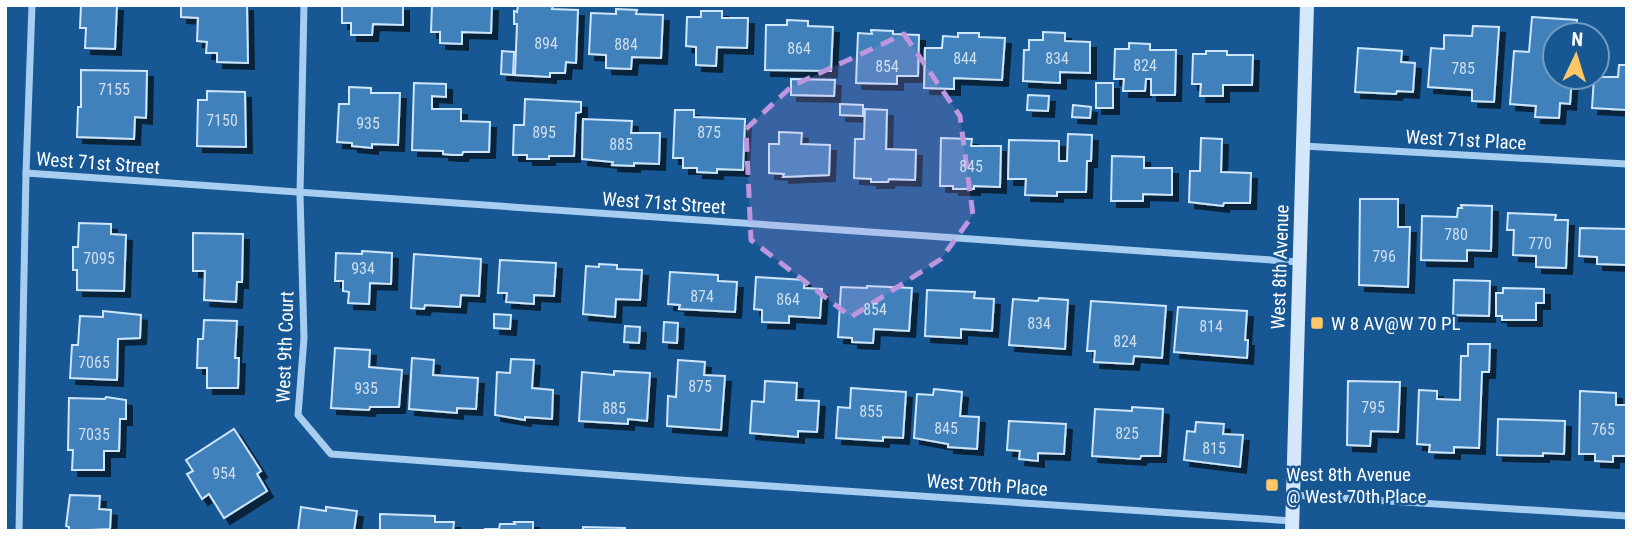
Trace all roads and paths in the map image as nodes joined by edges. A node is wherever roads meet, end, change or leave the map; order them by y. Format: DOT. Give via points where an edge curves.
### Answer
graph roads {
  1 [pos="32,5"];
  2 [pos="304,5"];
  3 [pos="1299,5"];
  4 [pos="1307,6"];
  5 [pos="1303,146"];
  6 [pos="1627,164"];
  7 [pos="26,173"];
  8 [pos="300,194"];
  9 [pos="1300,262"];
  10 [pos="680,480"];
  11 [pos="1293,495"];
  12 [pos="1627,516"];
  13 [pos="1292,526"];
  14 [pos="19,531"];
  1 -- 7 [label="street"];
  2 -- 8 [label="street, West 9th Court"];
  3 -- 4 [label="street"];
  4 -- 5 [label="street, West 8th Avenue"];
  5 -- 6 [label="street, West 71st Place"];
  5 -- 9 [label="street, West 8th Avenue"];
  7 -- 8 [label="street, West 71st Street"];
  7 -- 14 [label="street"];
  8 -- 9 [label="street, West 71st Street"];
  8 -- 10 [label="street, West 9th Court" via="304,338 298,415 331,454"];
  9 -- 11 [label="street, West 8th Avenue"];
  10 -- 13 [label="street, West 70th Place"];
  11 -- 12 [label="street"];
  11 -- 13 [label="street, West 8th Avenue"];
}
